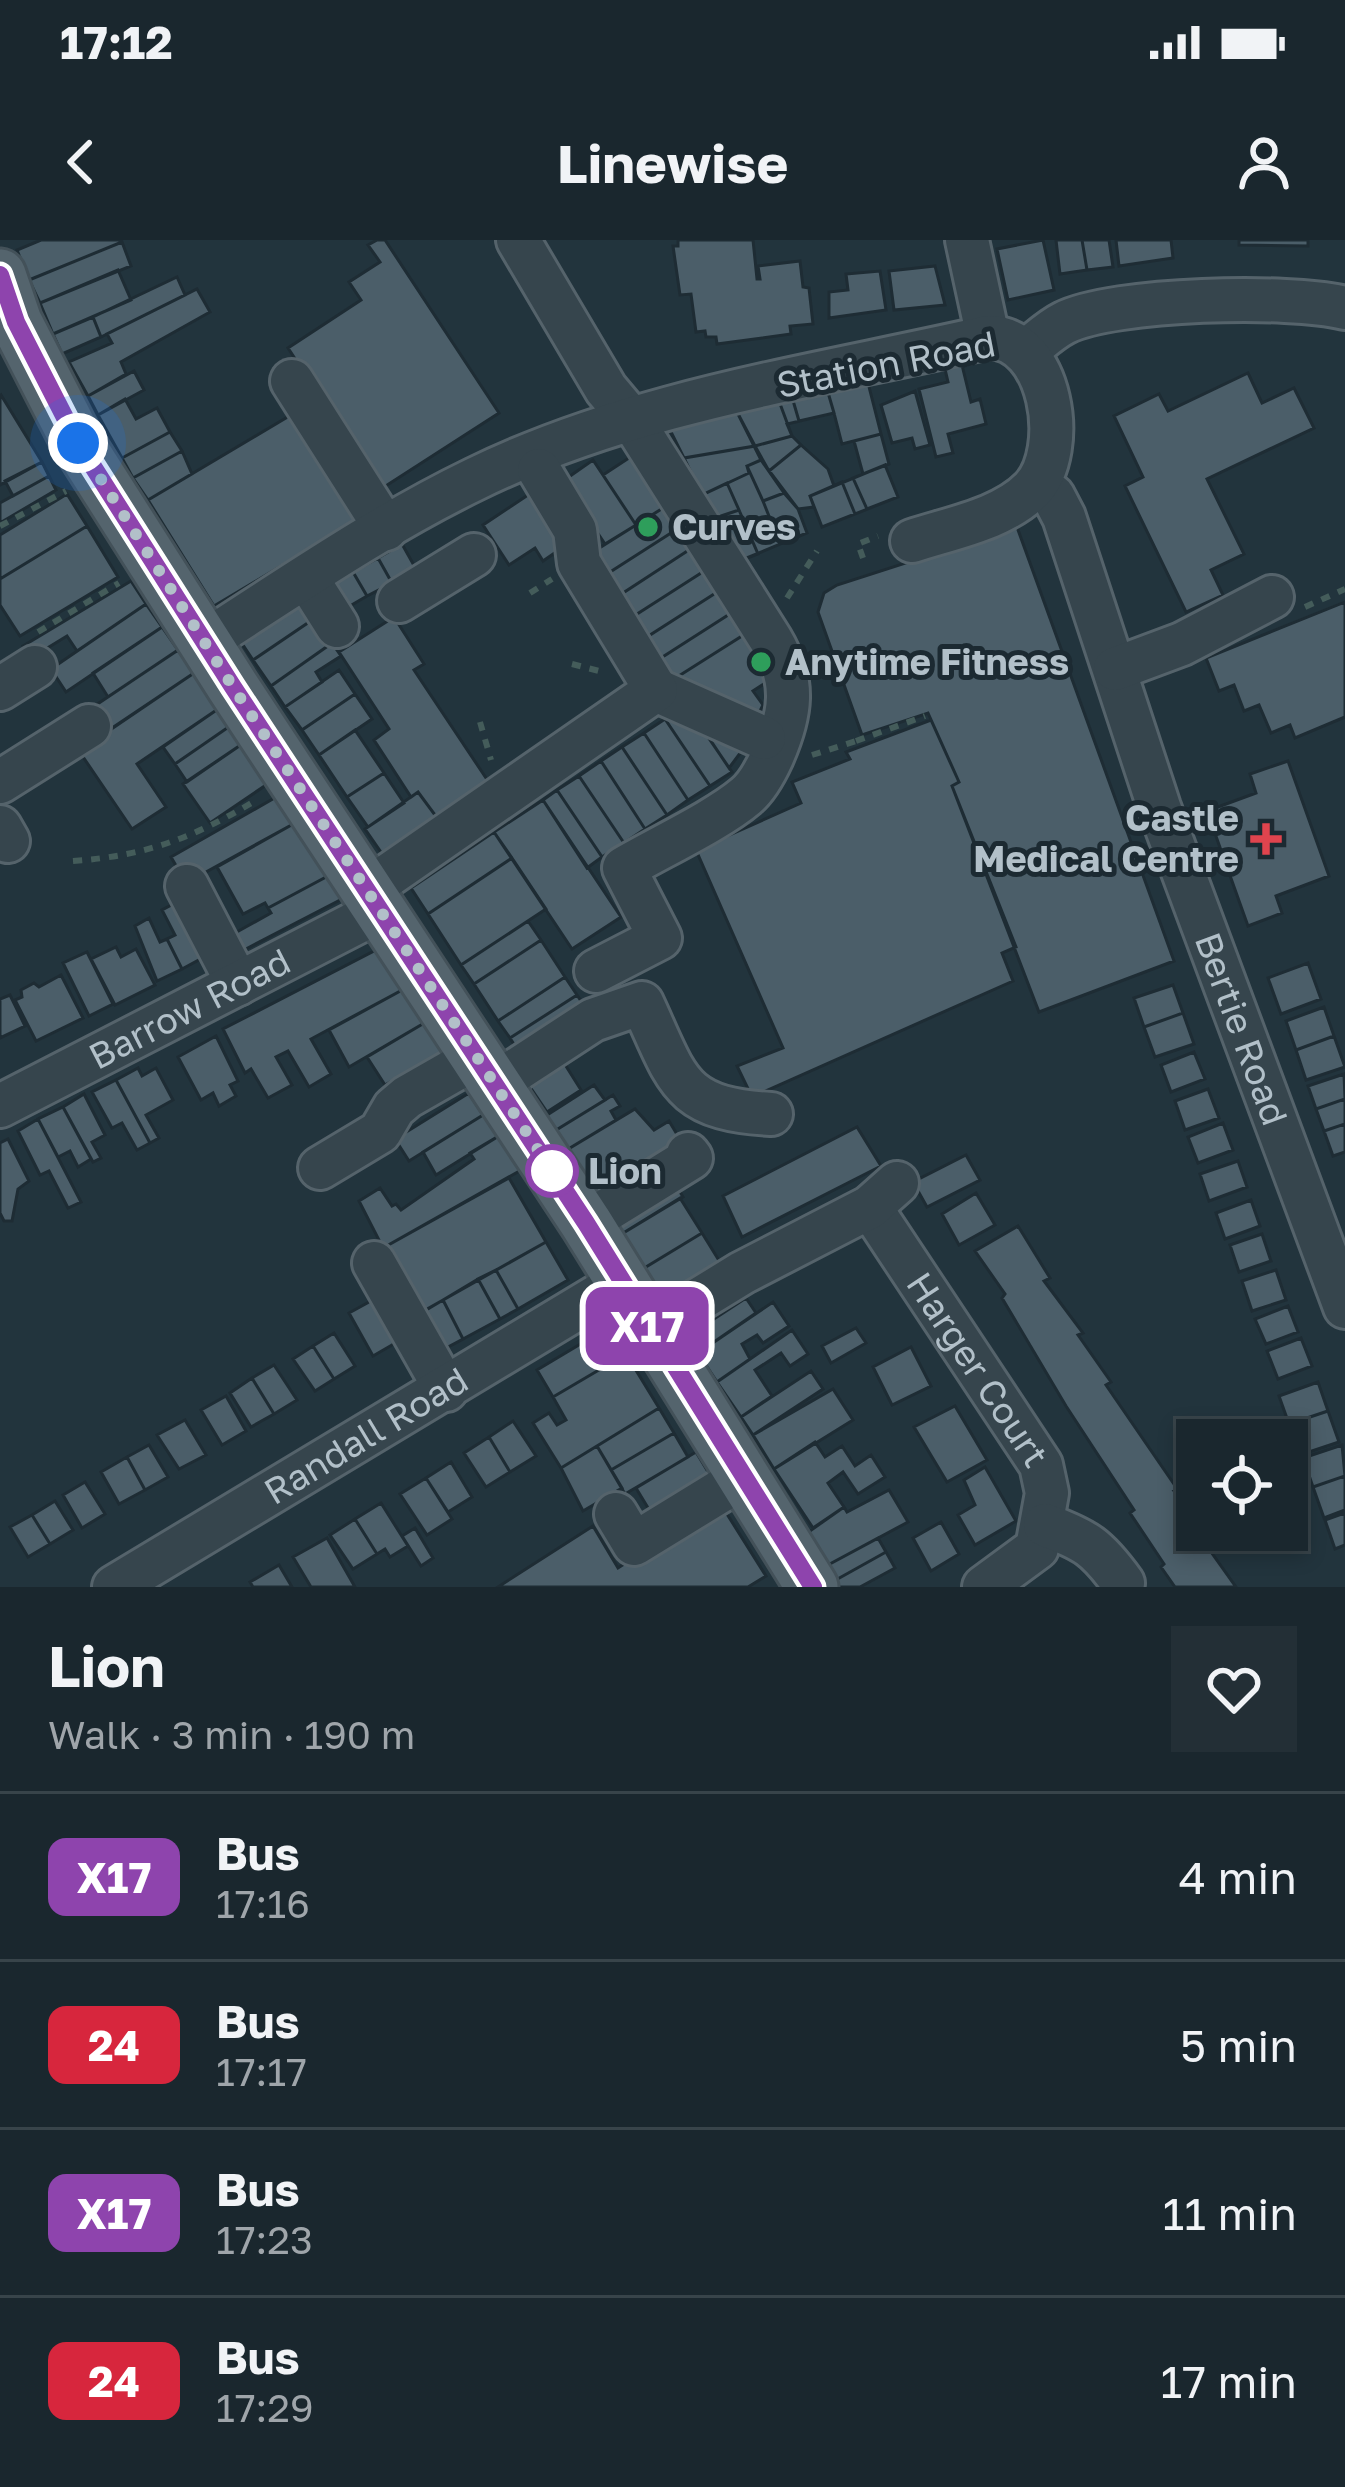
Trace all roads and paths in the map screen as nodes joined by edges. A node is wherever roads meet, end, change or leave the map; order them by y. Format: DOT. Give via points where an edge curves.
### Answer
graph roads {
  1 [pos="518,240"];
  2 [pos="970,246"];
  3 [pos="5,301"];
  4 [pos="1345,308"];
  5 [pos="1007,344"];
  6 [pos="292,381"];
  7 [pos="632,420"];
  8 [pos="539,470"];
  9 [pos="1036,485"];
  10 [pos="74,486"];
  11 [pos="0,526"];
  12 [pos="386,529"];
  13 [pos="895,538"];
  14 [pos="474,555"];
  15 [pos="863,558"];
  16 [pos="133,575"];
  17 [pos="300,581"];
  18 [pos="1272,597"];
  19 [pos="399,601"];
  20 [pos="337,626"];
  21 [pos="213,636"];
  22 [pos="24,663"];
  23 [pos="572,664"];
  24 [pos="1115,669"];
  25 [pos="607,674"];
  26 [pos="656,690"];
  27 [pos="926,716"];
  28 [pos="481,722"];
  29 [pos="764,738"];
  30 [pos="856,741"];
  31 [pos="0,750"];
  32 [pos="492,764"];
  33 [pos="0,782"];
  34 [pos="259,798"];
  35 [pos="73,860"];
  36 [pos="187,886"];
  37 [pos="382,894"];
  38 [pos="596,971"];
  39 [pos="238,984"];
  40 [pos="486,1070"];
  41 [pos="0,1106"];
  42 [pos="771,1114"];
  43 [pos="338,1149"];
  44 [pos="688,1154"];
  45 [pos="586,1223"];
  46 [pos="374,1263"];
  47 [pos="621,1282"];
  48 [pos="1345,1306"];
  49 [pos="649,1330"];
  50 [pos="446,1390"];
  51 [pos="745,1476"];
  52 [pos="616,1514"];
  53 [pos="1045,1525"];
  54 [pos="1123,1583"];
  55 [pos="114,1587"];
  56 [pos="812,1587"];
  57 [pos="984,1587"];
  1 -- 7 [label="street"];
  2 -- 5 [label="street"];
  3 -- 21 [label="main road" via="78,443"];
  4 -- 5 [label="street, Station Road" via="1269,299 1149,307 1088,315"];
  5 -- 7 [label="street, Station Road"];
  5 -- 9 [label="street" via="1042,380 1052,436"];
  6 -- 12 [label="street"];
  7 -- 12 [label="street, Station Road" via="476,478"];
  7 -- 38 [label="street" via="778,652 790,702 748,796 624,868 660,938"];
  8 -- 26 [label="street" via="575,530 579,563"];
  9 -- 13 [label="street" via="1015,505"];
  9 -- 24 [label="street, Bertie Road" via="1064,517"];
  10 -- 11 [label="path"];
  12 -- 17 [label="street, Station Road"];
  13 -- 15 [label="path" via="858,544"];
  14 -- 19 [label="street"];
  16 -- 22 [label="path"];
  17 -- 20 [label="street"];
  17 -- 21 [label="street, Station Road"];
  18 -- 24 [label="street"];
  21 -- 37 [label="main road"];
  23 -- 25 [label="path"];
  24 -- 48 [label="street, Bertie Road"];
  26 -- 29 [label="street"];
  26 -- 37 [label="street, Barrow Road"];
  27 -- 30 [label="path"];
  28 -- 32 [label="path"];
  31 -- 33 [label="street" via="76,719"];
  34 -- 35 [label="path" via="188,839"];
  36 -- 39 [label="street"];
  37 -- 39 [label="street, Barrow Road"];
  37 -- 40 [label="main road"];
  39 -- 41 [label="street, Barrow Road"];
  40 -- 42 [label="street" via="642,1004 679,1082 728,1112"];
  40 -- 43 [label="street" via="407,1097 380,1132"];
  40 -- 45 [label="main road"];
  44 -- 45 [label="street"];
  45 -- 47 [label="main road"];
  46 -- 50 [label="street"];
  47 -- 49 [label="main road"];
  47 -- 50 [label="street, Randall Road"];
  49 -- 51 [label="main road"];
  49 -- 53 [label="street, Harger Court" via="884,1195 1041,1466"];
  50 -- 55 [label="street, Randall Road"];
  51 -- 52 [label="street" via="634,1544"];
  51 -- 56 [label="main road"];
  53 -- 54 [label="street" via="1099,1550"];
  53 -- 57 [label="street" via="1037,1548"];
}
